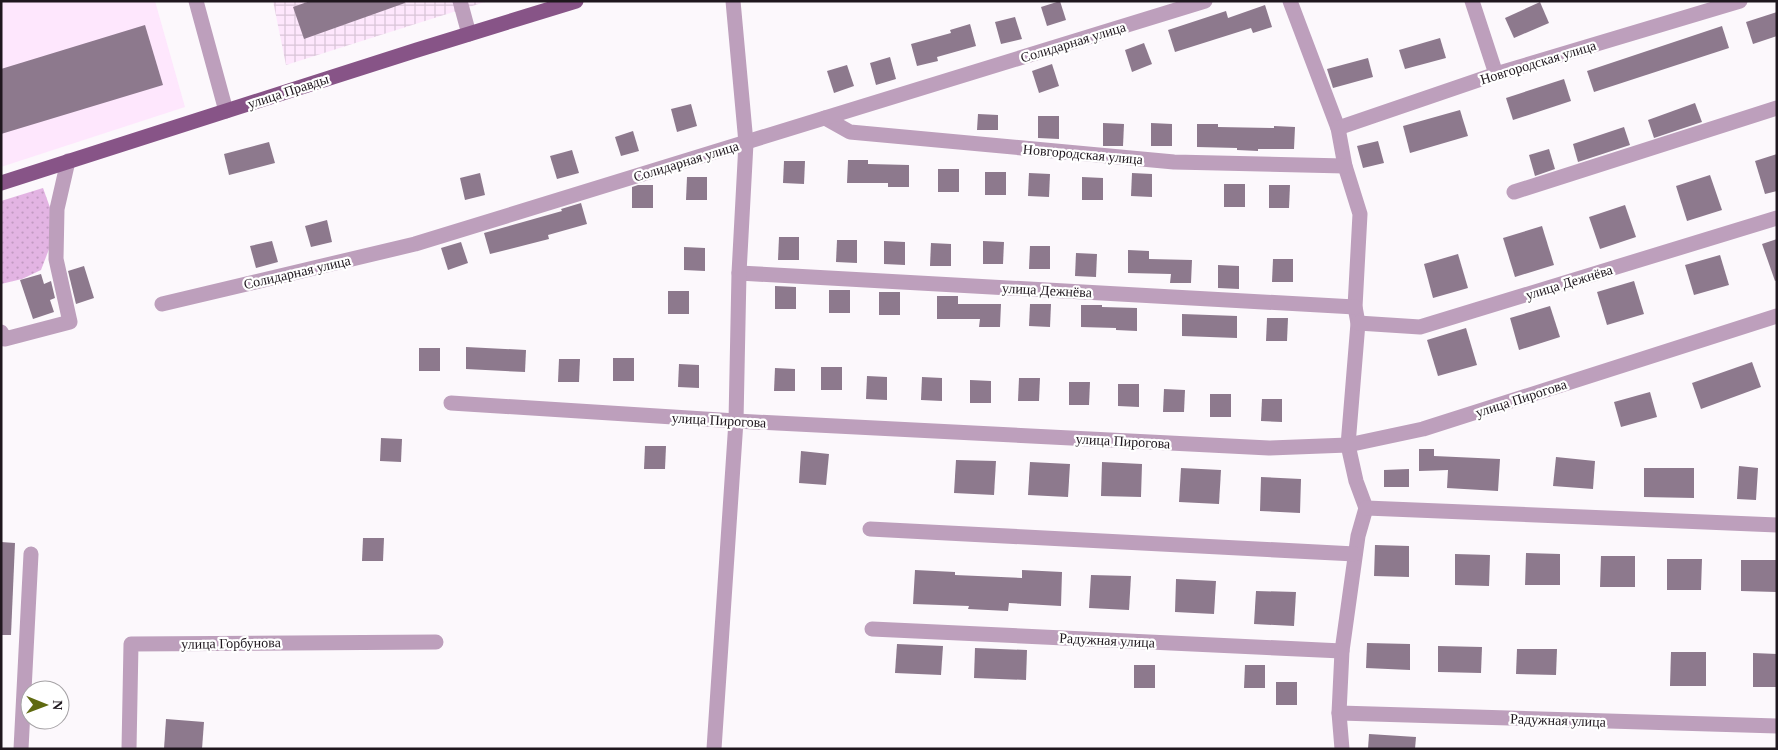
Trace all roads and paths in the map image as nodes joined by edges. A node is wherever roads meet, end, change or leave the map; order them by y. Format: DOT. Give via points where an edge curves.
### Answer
graph roads {
  1 [pos="196,1"];
  2 [pos="460,1"];
  3 [pos="576,1"];
  4 [pos="733,1"];
  5 [pos="1205,1"];
  6 [pos="1290,1"];
  7 [pos="1472,1"];
  8 [pos="1740,1"];
  9 [pos="469,34"];
  10 [pos="1496,74"];
  11 [pos="1777,108"];
  12 [pos="226,111"];
  13 [pos="825,118"];
  14 [pos="1338,128"];
  15 [pos="746,143"];
  16 [pos="68,161"];
  17 [pos="1345,166"];
  18 [pos="1,182"];
  19 [pos="1514,192"];
  20 [pos="1777,218"];
  21 [pos="739,273"];
  22 [pos="162,304"];
  23 [pos="1355,307"];
  24 [pos="1777,316"];
  25 [pos="1358,324"];
  26 [pos="1,332"];
  27 [pos="451,403"];
  28 [pos="736,421"];
  29 [pos="1348,445"];
  30 [pos="1366,508"];
  31 [pos="1777,525"];
  32 [pos="870,529"];
  33 [pos="31,554"];
  34 [pos="1355,554"];
  35 [pos="872,629"];
  36 [pos="436,642"];
  37 [pos="1342,650"];
  38 [pos="1339,713"];
  39 [pos="1777,726"];
  40 [pos="21,749"];
  41 [pos="128,749"];
  42 [pos="714,749"];
  43 [pos="1342,749"];
  1 -- 12 [label="street"];
  2 -- 9 [label="street"];
  3 -- 9 [label="main road, улица Правды"];
  4 -- 15 [label="street"];
  5 -- 13 [label="street, Солидарная улица"];
  6 -- 14 [label="street"];
  7 -- 10 [label="street"];
  8 -- 10 [label="street, Новгородская улица"];
  9 -- 12 [label="main road, улица Правды"];
  10 -- 14 [label="street, Новгородская улица"];
  11 -- 19 [label="street"];
  12 -- 16 [label="main road, улица Правды"];
  13 -- 15 [label="street, Солидарная улица"];
  13 -- 17 [label="street, Новгородская улица" via="850,132 879,135 1174,162"];
  14 -- 17 [label="street"];
  15 -- 21 [label="street"];
  15 -- 22 [label="street, Солидарная улица" via="415,244"];
  16 -- 18 [label="main road, улица Правды"];
  16 -- 26 [label="street" via="57,209 56,259 70,322 5,339"];
  17 -- 23 [label="street" via="1360,214"];
  20 -- 25 [label="street, улица Дежнёва" via="1420,327"];
  21 -- 23 [label="street, улица Дежнёва"];
  21 -- 28 [label="street"];
  23 -- 25 [label="street"];
  24 -- 29 [label="street, улица Пирогова" via="1423,429"];
  25 -- 29 [label="street"];
  27 -- 28 [label="street, улица Пирогова"];
  28 -- 29 [label="street, улица Пирогова" via="1269,448"];
  28 -- 42 [label="street"];
  29 -- 30 [label="street"];
  30 -- 31 [label="street"];
  30 -- 34 [label="street"];
  32 -- 34 [label="street"];
  33 -- 40 [label="street"];
  34 -- 37 [label="street"];
  35 -- 37 [label="street, Радужная улица"];
  36 -- 41 [label="street, улица Горбунова" via="131,644"];
  37 -- 38 [label="street"];
  38 -- 39 [label="street, Радужная улица"];
  38 -- 43 [label="street"];
}
